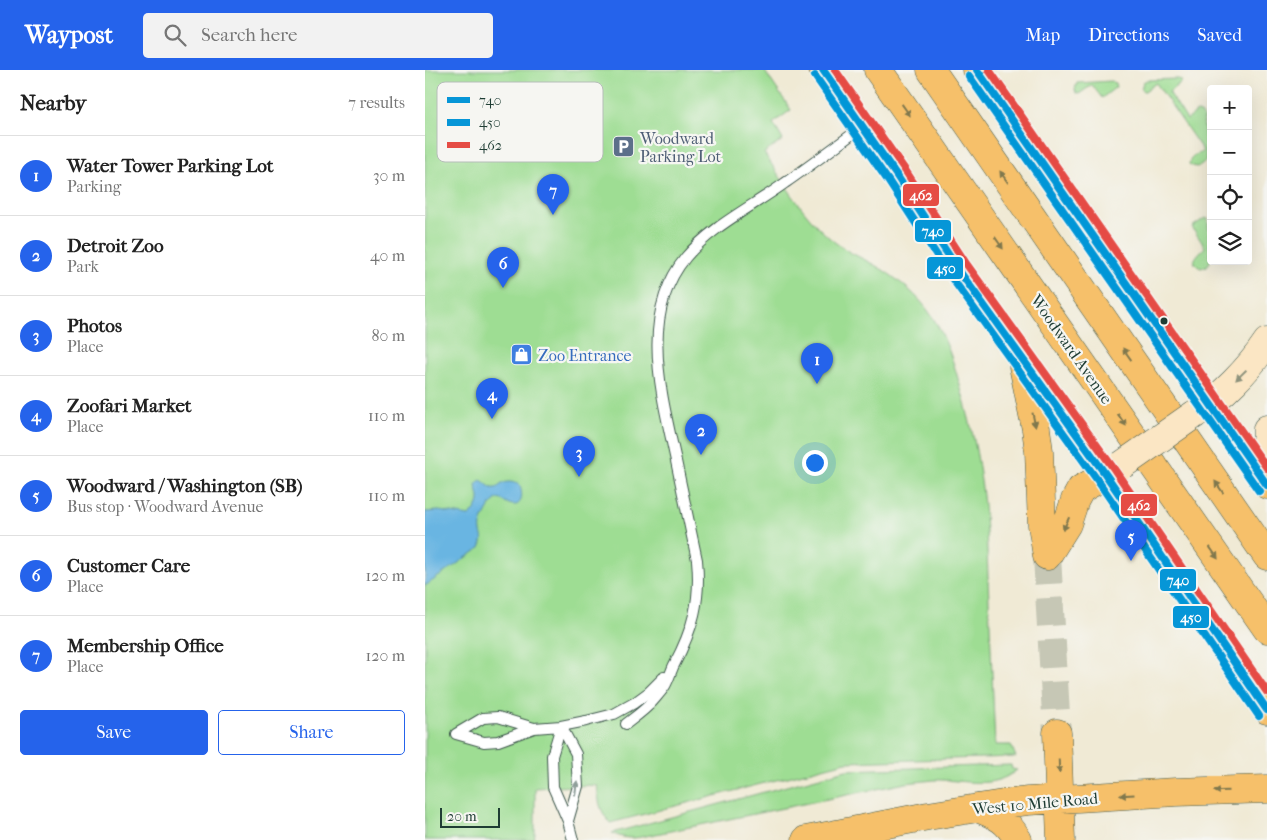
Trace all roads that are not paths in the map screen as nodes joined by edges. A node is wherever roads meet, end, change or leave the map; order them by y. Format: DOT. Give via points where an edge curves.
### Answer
graph roads {
  1 [pos="823,70"];
  2 [pos="878,70"];
  3 [pos="931,70"];
  4 [pos="977,70"];
  5 [pos="862,127"];
  6 [pos="1267,342"];
  7 [pos="1020,355"];
  8 [pos="1203,409"];
  9 [pos="1267,429"];
  10 [pos="1114,470"];
  11 [pos="1266,484"];
  12 [pos="1267,556"];
  13 [pos="1267,629"];
  14 [pos="673,666"];
  15 [pos="1267,710"];
  16 [pos="626,724"];
  17 [pos="561,726"];
  18 [pos="534,728"];
  19 [pos="1057,732"];
  20 [pos="1267,789"];
  21 [pos="1060,799"];
  22 [pos="977,808"];
  23 [pos="568,821"];
  24 [pos="573,840"];
  25 [pos="806,840"];
  26 [pos="1018,840"];
  27 [pos="1061,840"];
  1 -- 5 [label="main road"];
  2 -- 13 [label="main road, Woodward Avenue, one-way"];
  12 -- 3 [label="main road, one-way"];
  4 -- 8 [label="main road"];
  5 -- 7 [label="main road"];
  5 -- 14 [label="lane" via="785,184 723,223 689,253 675,272 663,299 659,320 658,372 698,571 695,616"];
  6 -- 8 [label="main road, one-way" via="1250,366"];
  7 -- 10 [label="main road"];
  7 -- 10 [label="main road" via="1039,451 1041,525 1047,556 1067,524 1081,489"];
  8 -- 10 [label="main road, bridge"];
  8 -- 11 [label="main road"];
  9 -- 11 [label="main road"];
  10 -- 15 [label="main road"];
  14 -- 16 [label="lane" via="665,686"];
  14 -- 17 [label="lane" via="649,692 614,714"];
  17 -- 18 [label="lane"];
  17 -- 23 [label="lane" via="552,756 553,787"];
  23 -- 17 [label="lane, one-way" via="578,786 576,754"];
  18 -- 18 [label="lane" via="498,718 483,718 455,734 495,742"];
  19 -- 21 [label="main road, one-way"];
  20 -- 21 [label="main road, West 10 Mile Road, one-way"];
  21 -- 22 [label="main road, West 10 Mile Road"];
  21 -- 27 [label="main road"];
  22 -- 25 [label="main road, West 10 Mile Road"];
  22 -- 26 [label="main road" via="1001,818"];
  23 -- 24 [label="lane"];
}
